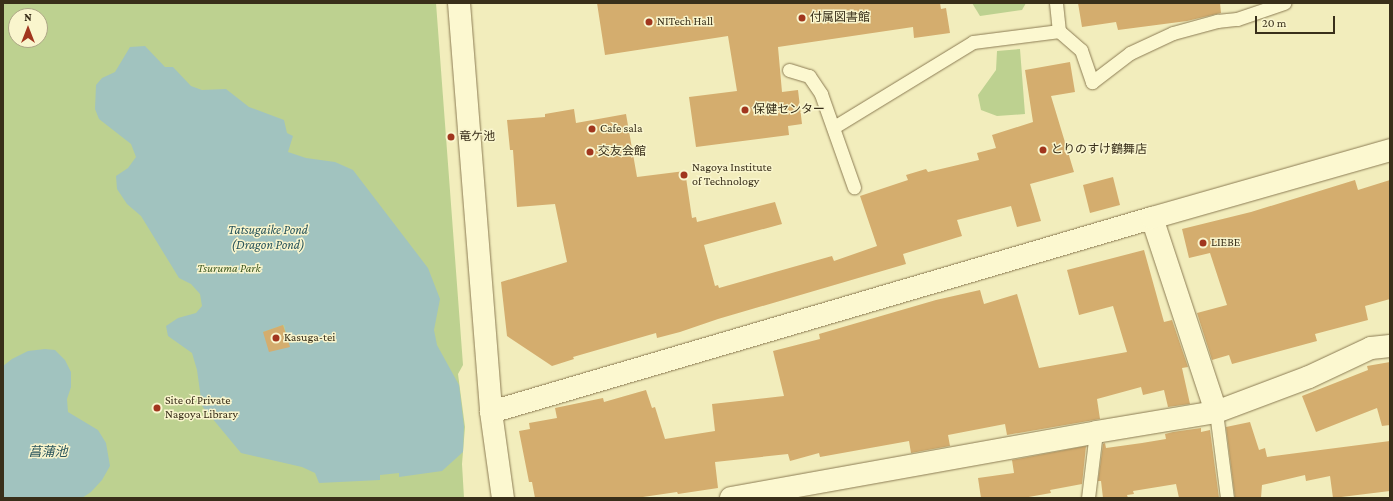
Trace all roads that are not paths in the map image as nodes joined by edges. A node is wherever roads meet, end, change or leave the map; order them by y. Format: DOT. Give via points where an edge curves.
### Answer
graph roads {
  1 [pos="459,3"];
  2 [pos="1056,3"];
  3 [pos="1284,3"];
  4 [pos="1059,31"];
  5 [pos="788,70"];
  6 [pos="834,127"];
  7 [pos="1390,150"];
  8 [pos="854,187"];
  9 [pos="1152,218"];
  10 [pos="1390,346"];
  11 [pos="491,412"];
  12 [pos="1216,412"];
  13 [pos="1096,432"];
  14 [pos="503,498"];
  15 [pos="731,498"];
  16 [pos="1088,498"];
  17 [pos="1227,498"];
  1 -- 11 [label="street"];
  2 -- 4 [label="lane"];
  3 -- 4 [label="lane" via="1237,19 1217,21 1162,38 1130,53 1092,82 1080,50"];
  4 -- 6 [label="lane" via="973,42"];
  5 -- 6 [label="lane" via="809,76 821,94"];
  6 -- 8 [label="lane"];
  7 -- 9 [label="street"];
  9 -- 11 [label="street"];
  9 -- 12 [label="street"];
  10 -- 12 [label="street" via="1371,348 1309,377"];
  11 -- 14 [label="street"];
  12 -- 13 [label="street"];
  12 -- 17 [label="lane"];
  13 -- 15 [label="street"];
  13 -- 16 [label="lane"];
}
